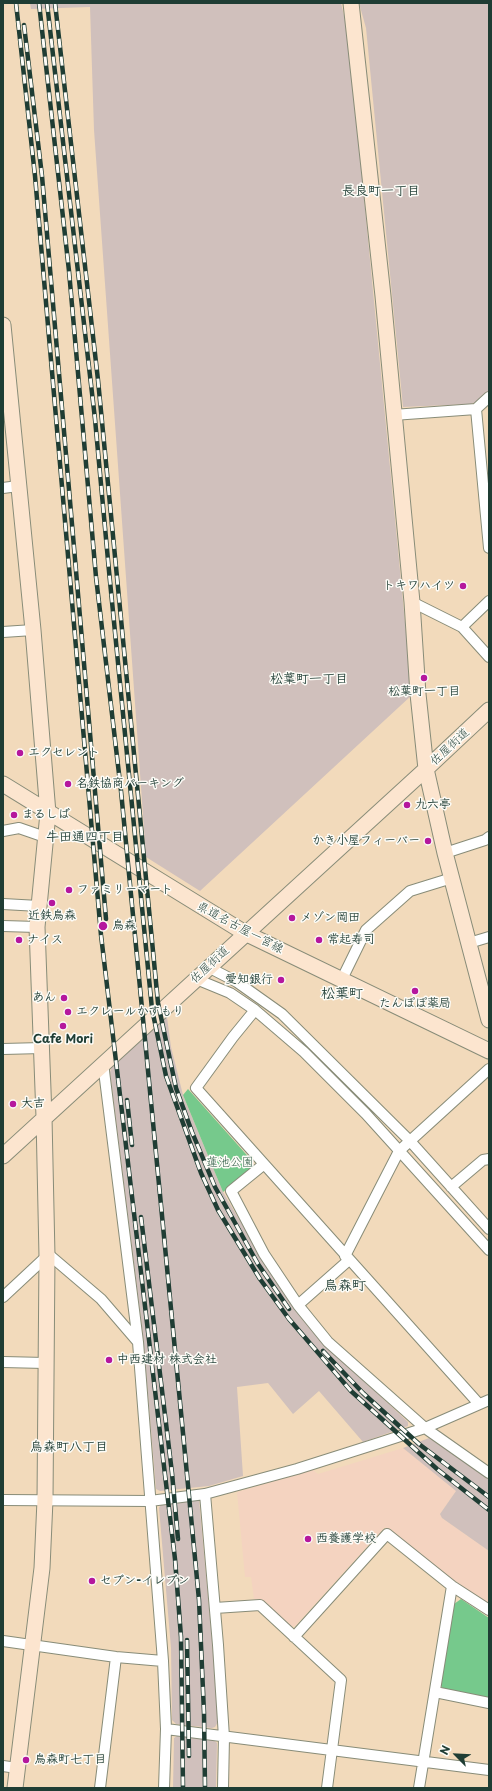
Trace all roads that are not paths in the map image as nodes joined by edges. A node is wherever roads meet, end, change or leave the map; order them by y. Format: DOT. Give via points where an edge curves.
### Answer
graph roads {
  1 [pos="351,3"];
  2 [pos="3,325"];
  3 [pos="489,397"];
  4 [pos="476,409"];
  5 [pos="393,415"];
  6 [pos="18,486"];
  7 [pos="3,488"];
  8 [pos="487,501"];
  9 [pos="489,548"];
  10 [pos="489,601"];
  11 [pos="412,602"];
  12 [pos="462,626"];
  13 [pos="33,630"];
  14 [pos="3,632"];
  15 [pos="489,657"];
  16 [pos="489,710"];
  17 [pos="426,769"];
  18 [pos="3,784"];
  19 [pos="48,813"];
  20 [pos="3,831"];
  21 [pos="45,836"];
  22 [pos="489,837"];
  23 [pos="445,853"];
  24 [pos="452,878"];
  25 [pos="3,904"];
  26 [pos="39,906"];
  27 [pos="3,926"];
  28 [pos="38,927"];
  29 [pos="245,934"];
  30 [pos="489,937"];
  31 [pos="469,943"];
  32 [pos="208,967"];
  33 [pos="196,978"];
  34 [pos="342,979"];
  35 [pos="255,1010"];
  36 [pos="489,1020"];
  37 [pos="42,1048"];
  38 [pos="3,1049"];
  39 [pos="489,1051"];
  40 [pos="103,1063"];
  41 [pos="489,1069"];
  42 [pos="44,1117"];
  43 [pos="410,1141"];
  44 [pos="399,1151"];
  45 [pos="3,1156"];
  46 [pos="489,1159"];
  47 [pos="263,1165"];
  48 [pos="451,1187"];
  49 [pos="489,1229"];
  50 [pos="489,1250"];
  51 [pos="47,1254"];
  52 [pos="347,1258"];
  53 [pos="3,1297"];
  54 [pos="298,1305"];
  55 [pos="138,1342"];
  56 [pos="3,1362"];
  57 [pos="45,1363"];
  58 [pos="489,1400"];
  59 [pos="479,1404"];
  60 [pos="425,1428"];
  61 [pos="489,1473"];
  62 [pos="205,1494"];
  63 [pos="3,1500"];
  64 [pos="45,1500"];
  65 [pos="150,1501"];
  66 [pos="452,1586"];
  67 [pos="215,1608"];
  68 [pos="489,1610"];
  69 [pos="294,1636"];
  70 [pos="3,1641"];
  71 [pos="32,1645"];
  72 [pos="116,1658"];
  73 [pos="163,1661"];
  74 [pos="435,1692"];
  75 [pos="489,1703"];
  76 [pos="166,1729"];
  77 [pos="224,1736"];
  78 [pos="332,1750"];
  79 [pos="424,1762"];
  80 [pos="10,1767"];
  81 [pos="489,1770"];
  82 [pos="15,1788"];
  83 [pos="100,1788"];
  84 [pos="164,1788"];
  85 [pos="223,1788"];
  86 [pos="327,1788"];
  87 [pos="419,1788"];
  1 -- 5 [label="street" via="383,296"];
  2 -- 6 [label="street"];
  3 -- 4 [label="street"];
  4 -- 5 [label="street"];
  4 -- 8 [label="street"];
  5 -- 11 [label="street"];
  6 -- 7 [label="street"];
  6 -- 13 [label="street"];
  8 -- 9 [label="street"];
  10 -- 12 [label="street"];
  11 -- 12 [label="street"];
  11 -- 17 [label="street"];
  12 -- 15 [label="street"];
  13 -- 14 [label="street"];
  13 -- 19 [label="street"];
  16 -- 17 [label="street, 佐屋街道"];
  17 -- 23 [label="street"];
  17 -- 29 [label="street, 佐屋街道"];
  18 -- 19 [label="street, 県道名古屋一宮線"];
  19 -- 21 [label="street"];
  19 -- 29 [label="street, 県道名古屋一宮線"];
  20 -- 21 [label="street" via="19,828"];
  21 -- 26 [label="street"];
  22 -- 23 [label="street"];
  23 -- 24 [label="street"];
  24 -- 31 [label="street"];
  24 -- 34 [label="street" via="410,891 366,930"];
  25 -- 26 [label="street"];
  26 -- 28 [label="street"];
  27 -- 28 [label="street"];
  28 -- 37 [label="street"];
  29 -- 32 [label="street, 佐屋街道"];
  29 -- 34 [label="street, 県道名古屋一宮線"];
  30 -- 31 [label="street"];
  31 -- 36 [label="street"];
  32 -- 33 [label="street, 佐屋街道"];
  32 -- 43 [label="street" via="237,982 282,1014"];
  33 -- 35 [label="street" via="230,993"];
  33 -- 40 [label="street, 佐屋街道"];
  34 -- 39 [label="street, 県道名古屋一宮線"];
  35 -- 44 [label="street" via="304,1052"];
  35 -- 47 [label="street" via="196,1088"];
  37 -- 38 [label="street"];
  37 -- 42 [label="street"];
  40 -- 42 [label="street, 佐屋街道"];
  40 -- 55 [label="street"];
  41 -- 43 [label="street"];
  42 -- 45 [label="street, 佐屋街道"];
  42 -- 51 [label="street"];
  43 -- 44 [label="street"];
  43 -- 48 [label="street"];
  44 -- 50 [label="street"];
  44 -- 52 [label="street"];
  46 -- 48 [label="street" via="483,1160"];
  47 -- 52 [label="street"];
  47 -- 54 [label="street" via="231,1191 264,1254"];
  48 -- 49 [label="street"];
  51 -- 53 [label="street"];
  51 -- 55 [label="street" via="101,1299"];
  51 -- 57 [label="street"];
  52 -- 54 [label="street"];
  52 -- 59 [label="street"];
  54 -- 60 [label="street" via="328,1342"];
  55 -- 65 [label="street"];
  56 -- 57 [label="street"];
  57 -- 64 [label="street"];
  58 -- 59 [label="street"];
  59 -- 60 [label="street"];
  60 -- 61 [label="street"];
  60 -- 62 [label="street" via="297,1469"];
  62 -- 65 [label="street"];
  62 -- 67 [label="street"];
  63 -- 64 [label="street"];
  64 -- 65 [label="street"];
  64 -- 71 [label="street" via="42,1568"];
  65 -- 73 [label="street"];
  66 -- 68 [label="street"];
  66 -- 69 [label="street" via="387,1534"];
  66 -- 74 [label="street"];
  67 -- 69 [label="street" via="260,1605"];
  67 -- 77 [label="street"];
  69 -- 78 [label="street" via="341,1680"];
  70 -- 71 [label="street"];
  71 -- 72 [label="street"];
  71 -- 80 [label="street"];
  72 -- 73 [label="street"];
  72 -- 83 [label="street"];
  73 -- 76 [label="street"];
  74 -- 75 [label="street"];
  74 -- 79 [label="street"];
  76 -- 77 [label="street"];
  76 -- 84 [label="street"];
  77 -- 78 [label="street"];
  77 -- 85 [label="street"];
  78 -- 79 [label="street"];
  78 -- 86 [label="street"];
  79 -- 81 [label="street"];
  79 -- 87 [label="street"];
  80 -- 82 [label="street"];
}
